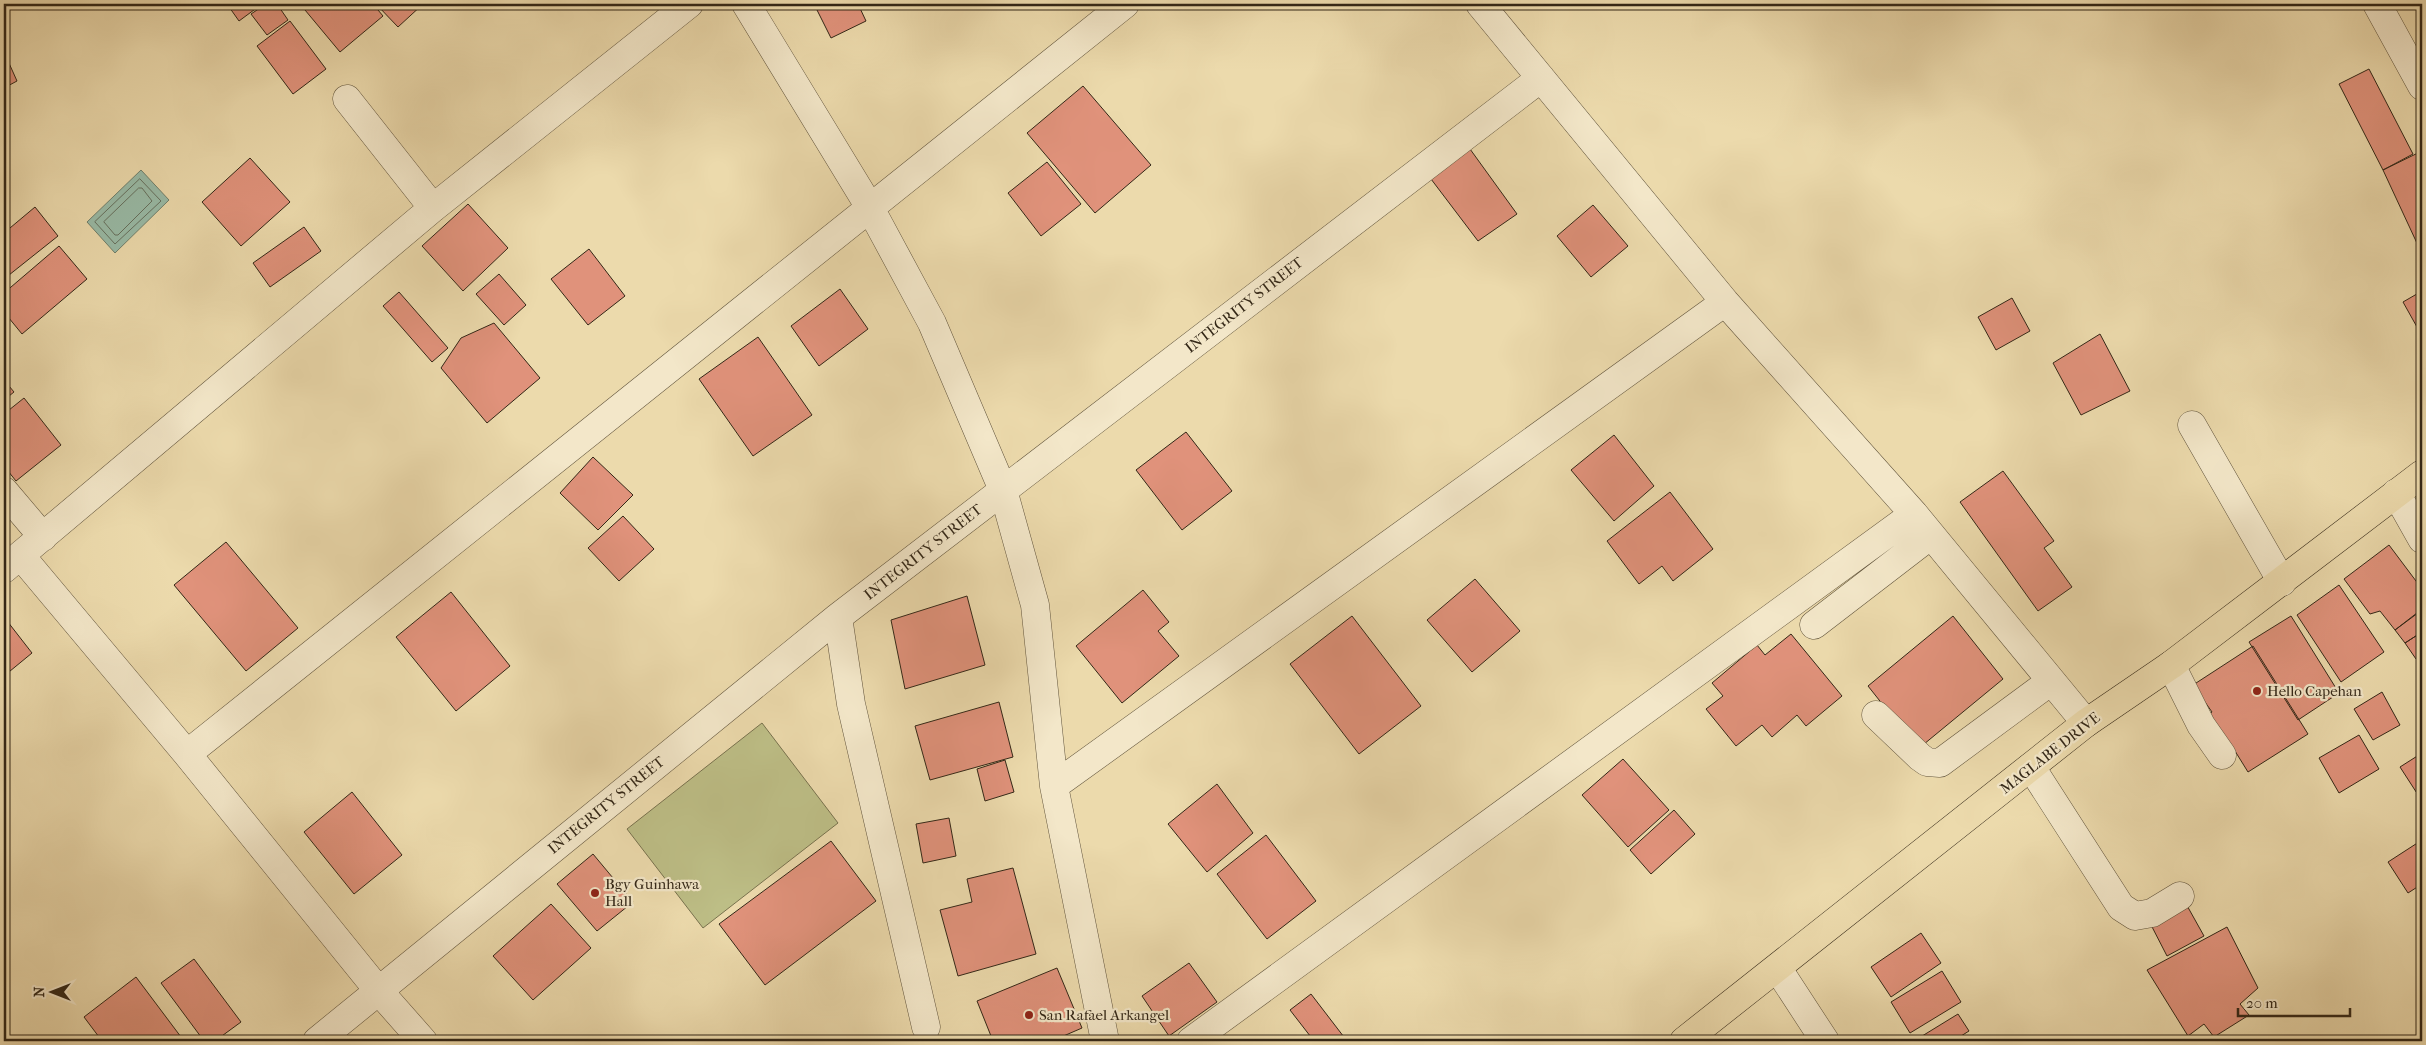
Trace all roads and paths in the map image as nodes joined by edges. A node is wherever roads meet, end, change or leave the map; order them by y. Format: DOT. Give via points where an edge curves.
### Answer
graph roads {
  1 [pos="689,4"];
  2 [pos="746,4"];
  3 [pos="1125,4"];
  4 [pos="1480,4"];
  5 [pos="2377,4"];
  6 [pos="1541,78"];
  7 [pos="2422,86"];
  8 [pos="347,99"];
  9 [pos="869,206"];
  10 [pos="434,208"];
  11 [pos="1725,302"];
  12 [pos="2192,425"];
  13 [pos="2422,474"];
  14 [pos="1003,490"];
  15 [pos="4,491"];
  16 [pos="2396,493"];
  17 [pos="1922,524"];
  18 [pos="43,537"];
  19 [pos="2422,539"];
  20 [pos="12,562"];
  21 [pos="2282,582"];
  22 [pos="838,617"];
  23 [pos="1814,625"];
  24 [pos="2171,665"];
  25 [pos="2050,681"];
  26 [pos="1876,716"];
  27 [pos="2086,723"];
  28 [pos="187,754"];
  29 [pos="2222,755"];
  30 [pos="2031,767"];
  31 [pos="1054,786"];
  32 [pos="2180,896"];
  33 [pos="1778,969"];
  34 [pos="378,990"];
  35 [pos="926,1027"];
  36 [pos="317,1041"];
  37 [pos="423,1041"];
  38 [pos="1104,1041"];
  39 [pos="1191,1041"];
  40 [pos="1684,1041"];
  41 [pos="1825,1041"];
  1 -- 10 [label="street"];
  2 -- 9 [label="street"];
  3 -- 9 [label="street"];
  4 -- 6 [label="street"];
  5 -- 7 [label="street"];
  6 -- 11 [label="street"];
  6 -- 14 [label="street, INTEGRITY STREET"];
  8 -- 10 [label="street"];
  9 -- 14 [label="street" via="932,323"];
  9 -- 28 [label="street"];
  10 -- 18 [label="street"];
  11 -- 17 [label="street"];
  11 -- 31 [label="street"];
  12 -- 21 [label="street"];
  13 -- 16 [label="main road, MAGLABE DRIVE"];
  14 -- 22 [label="street, INTEGRITY STREET"];
  14 -- 31 [label="street" via="1035,605"];
  15 -- 18 [label="street"];
  16 -- 19 [label="street"];
  16 -- 21 [label="main road, MAGLABE DRIVE"];
  17 -- 23 [label="street"];
  17 -- 25 [label="street"];
  17 -- 39 [label="street"];
  18 -- 20 [label="street"];
  20 -- 28 [label="street"];
  21 -- 24 [label="main road, MAGLABE DRIVE"];
  22 -- 34 [label="street, INTEGRITY STREET"];
  22 -- 35 [label="street" via="851,704"];
  24 -- 27 [label="main road, MAGLABE DRIVE"];
  24 -- 29 [label="street" via="2200,724"];
  25 -- 26 [label="street" via="1940,763 1927,762 1920,757"];
  25 -- 27 [label="street"];
  27 -- 30 [label="main road, MAGLABE DRIVE"];
  28 -- 34 [label="street"];
  30 -- 32 [label="street" via="2121,907 2136,916 2152,913"];
  30 -- 33 [label="main road, MAGLABE DRIVE"];
  31 -- 38 [label="street"];
  33 -- 40 [label="main road, MAGLABE DRIVE"];
  33 -- 41 [label="street"];
  34 -- 36 [label="street, INTEGRITY STREET"];
  34 -- 37 [label="street"];
}
